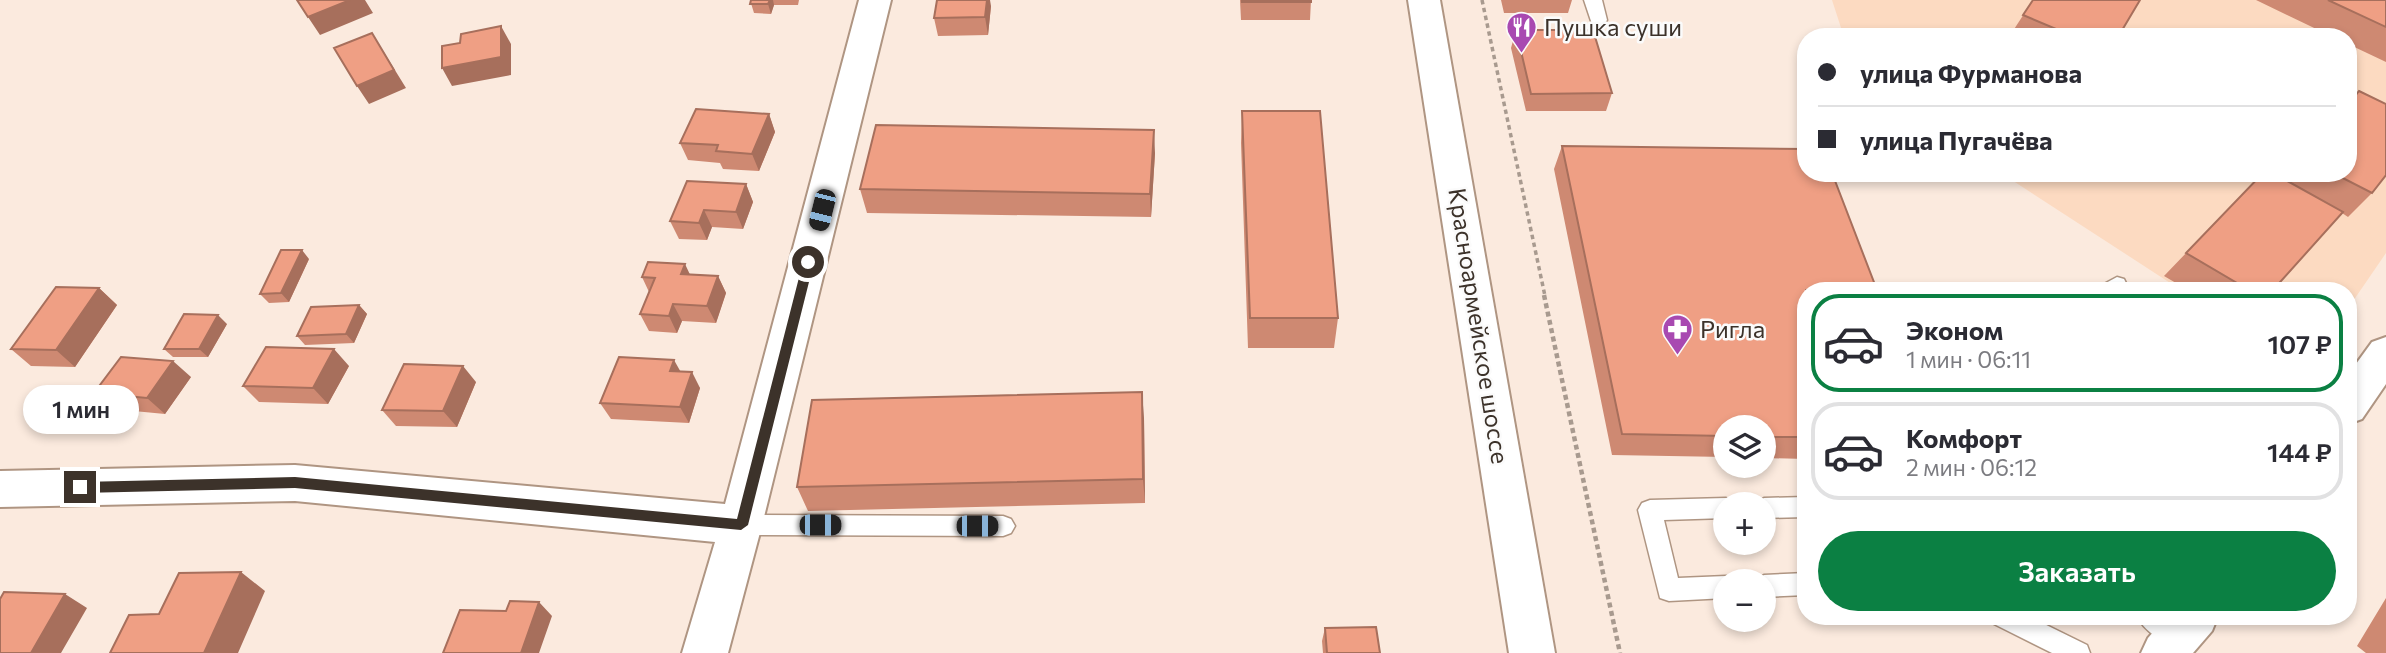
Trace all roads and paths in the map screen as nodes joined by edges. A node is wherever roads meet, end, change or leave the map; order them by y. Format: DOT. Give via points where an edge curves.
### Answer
graph roads {
  1 [pos="875,0"];
  2 [pos="1424,0"];
  3 [pos="1482,0"];
  4 [pos="1593,0"];
  5 [pos="1598,20"];
  6 [pos="2386,354"];
  7 [pos="2365,397"];
  8 [pos="0,489"];
  9 [pos="1797,507"];
  10 [pos="1713,508"];
  11 [pos="1776,508"];
  12 [pos="741,525"];
  13 [pos="1003,526"];
  14 [pos="1797,584"];
  15 [pos="1776,585"];
  16 [pos="1713,588"];
  17 [pos="2021,625"];
  18 [pos="705,653"];
  19 [pos="1532,653"];
  20 [pos="1620,653"];
  21 [pos="2078,653"];
  1 -- 12 [label="street"];
  2 -- 19 [label="street, Красноармейское шоссе"];
  3 -- 20 [label="path"];
  4 -- 5 [label="lane"];
  6 -- 7 [label="street"];
  8 -- 12 [label="street" via="295,483"];
  9 -- 11 [label="lane"];
  10 -- 16 [label="lane" via="1650,510 1669,590"];
  12 -- 13 [label="lane"];
  12 -- 18 [label="street"];
  14 -- 15 [label="lane"];
  17 -- 21 [label="lane"];
}
